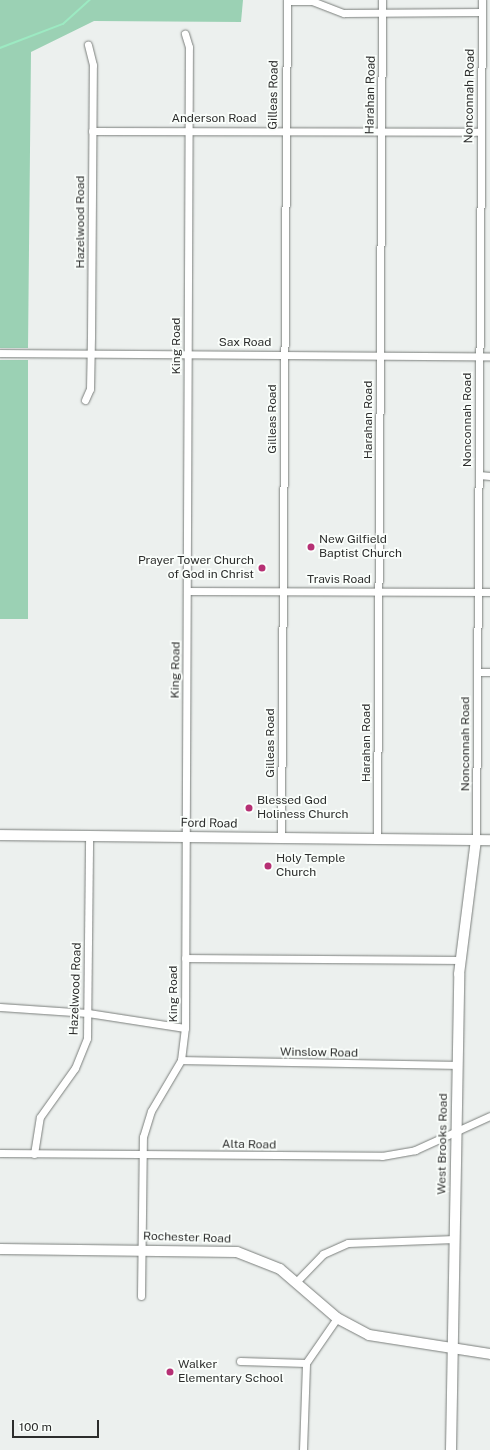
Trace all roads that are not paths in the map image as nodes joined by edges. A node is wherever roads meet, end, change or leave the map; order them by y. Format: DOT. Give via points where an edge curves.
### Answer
graph roads {
  1 [pos="287,0"];
  2 [pos="382,0"];
  3 [pos="482,0"];
  4 [pos="482,12"];
  5 [pos="382,13"];
  6 [pos="185,34"];
  7 [pos="88,45"];
  8 [pos="189,130"];
  9 [pos="284,130"];
  10 [pos="92,131"];
  11 [pos="381,131"];
  12 [pos="480,132"];
  13 [pos="0,353"];
  14 [pos="284,354"];
  15 [pos="91,355"];
  16 [pos="188,355"];
  17 [pos="380,355"];
  18 [pos="479,356"];
  19 [pos="490,356"];
  20 [pos="85,400"];
  21 [pos="479,476"];
  22 [pos="490,476"];
  23 [pos="188,591"];
  24 [pos="282,592"];
  25 [pos="379,592"];
  26 [pos="478,592"];
  27 [pos="490,592"];
  28 [pos="478,672"];
  29 [pos="490,672"];
  30 [pos="0,835"];
  31 [pos="89,836"];
  32 [pos="185,837"];
  33 [pos="281,838"];
  34 [pos="377,839"];
  35 [pos="476,839"];
  36 [pos="490,840"];
  37 [pos="185,958"];
  38 [pos="460,960"];
  39 [pos="0,1007"];
  40 [pos="88,1013"];
  41 [pos="185,1028"];
  42 [pos="181,1060"];
  43 [pos="457,1066"];
  44 [pos="490,1116"];
  45 [pos="457,1132"];
  46 [pos="0,1154"];
  47 [pos="34,1154"];
  48 [pos="142,1155"];
  49 [pos="455,1239"];
  50 [pos="0,1249"];
  51 [pos="142,1249"];
  52 [pos="296,1282"];
  53 [pos="141,1296"];
  54 [pos="337,1318"];
  55 [pos="453,1351"];
  56 [pos="490,1354"];
  57 [pos="240,1361"];
  58 [pos="306,1363"];
  59 [pos="303,1450"];
  60 [pos="451,1450"];
  1 -- 5 [label="street" via="312,1 344,12"];
  1 -- 9 [label="street, Gilleas Road"];
  2 -- 5 [label="street, Harahan Road"];
  3 -- 4 [label="street, Nonconnah Road"];
  4 -- 5 [label="street"];
  4 -- 12 [label="street, Nonconnah Road"];
  5 -- 11 [label="street, Harahan Road"];
  6 -- 8 [label="street, King Road" via="189,47"];
  7 -- 10 [label="street, Hazelwood Road" via="92,56"];
  8 -- 9 [label="street, Anderson Road"];
  8 -- 10 [label="street, Anderson Road"];
  8 -- 16 [label="street, King Road"];
  9 -- 11 [label="street, Anderson Road"];
  9 -- 14 [label="street, Gilleas Road"];
  10 -- 15 [label="street, Hazelwood Road"];
  11 -- 12 [label="street, Anderson Road"];
  11 -- 17 [label="street, Harahan Road"];
  12 -- 18 [label="street, Nonconnah Road"];
  13 -- 15 [label="street, Sax Road"];
  14 -- 16 [label="street, Sax Road"];
  14 -- 17 [label="street, Sax Road"];
  14 -- 24 [label="street, Gilleas Road"];
  15 -- 16 [label="street, Sax Road"];
  15 -- 20 [label="street, Hazelwood Road" via="90,389"];
  16 -- 23 [label="street, King Road"];
  17 -- 18 [label="street, Sax Road"];
  17 -- 25 [label="street, Harahan Road"];
  18 -- 19 [label="street, Sax Road"];
  18 -- 21 [label="street, Nonconnah Road"];
  21 -- 22 [label="street"];
  21 -- 26 [label="street, Nonconnah Road"];
  23 -- 24 [label="street, Travis Road"];
  23 -- 32 [label="street, King Road"];
  24 -- 25 [label="street, Travis Road"];
  24 -- 33 [label="street, Gilleas Road"];
  25 -- 26 [label="street, Travis Road"];
  25 -- 34 [label="street, Harahan Road"];
  26 -- 27 [label="street, Travis Road"];
  26 -- 28 [label="street, Nonconnah Road"];
  28 -- 29 [label="street"];
  28 -- 35 [label="street, Nonconnah Road"];
  30 -- 31 [label="street, Ford Road"];
  31 -- 32 [label="street, Ford Road"];
  31 -- 40 [label="street, Hazelwood Road"];
  32 -- 33 [label="street, Ford Road"];
  32 -- 37 [label="street, King Road"];
  33 -- 34 [label="street, Ford Road"];
  34 -- 35 [label="street, Ford Road"];
  35 -- 36 [label="street, Ford Road"];
  35 -- 38 [label="street, West Brooks Road" via="474,879"];
  37 -- 38 [label="street"];
  37 -- 41 [label="street, King Road"];
  38 -- 43 [label="street, West Brooks Road"];
  39 -- 40 [label="street"];
  40 -- 41 [label="street"];
  40 -- 47 [label="street, Hazelwood Road" via="87,1038 75,1068 40,1117"];
  41 -- 42 [label="street, King Road"];
  42 -- 43 [label="street, Winslow Road"];
  42 -- 48 [label="street, King Road" via="148,1117"];
  43 -- 45 [label="street, West Brooks Road"];
  44 -- 45 [label="street, Alta Road"];
  45 -- 48 [label="street, Alta Road" via="415,1150 382,1156"];
  45 -- 49 [label="street, West Brooks Road"];
  46 -- 47 [label="street, Alta Road"];
  47 -- 48 [label="street, Alta Road"];
  48 -- 51 [label="street, King Road"];
  49 -- 52 [label="street" via="348,1243 323,1254"];
  49 -- 55 [label="street, West Brooks Road"];
  50 -- 51 [label="street, Rochester Road"];
  51 -- 52 [label="street, Rochester Road" via="237,1252 269,1263"];
  51 -- 53 [label="street, King Road"];
  52 -- 54 [label="street, Rochester Road"];
  54 -- 55 [label="street, Rochester Road" via="380,1338"];
  54 -- 58 [label="street"];
  55 -- 56 [label="street, Rochester Road"];
  55 -- 60 [label="street, West Brooks Road"];
  57 -- 58 [label="street"];
  58 -- 59 [label="street"];
}
